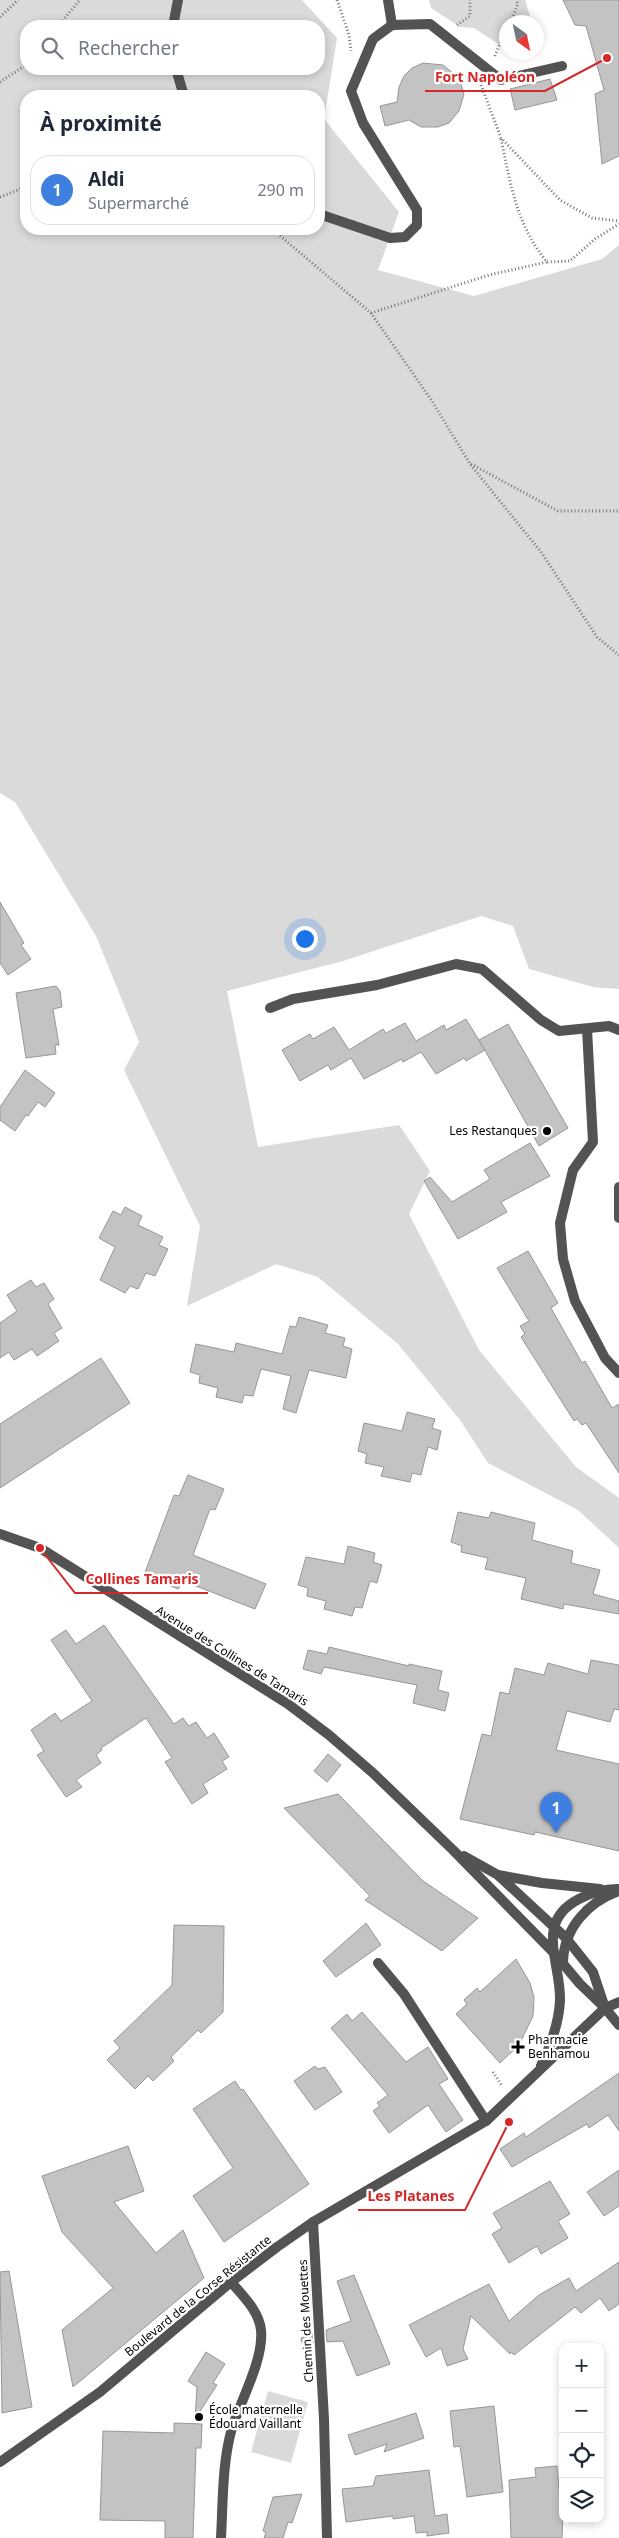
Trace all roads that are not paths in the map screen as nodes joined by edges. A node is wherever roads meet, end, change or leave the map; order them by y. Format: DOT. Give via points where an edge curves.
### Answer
graph roads {
  1 [pos="178,0"];
  2 [pos="388,0"];
  3 [pos="174,20"];
  4 [pos="392,25"];
  5 [pos="562,66"];
  6 [pos="178,75"];
  7 [pos="182,90"];
  8 [pos="325,216"];
  9 [pos="270,1008"];
  10 [pos="587,1028"];
  11 [pos="619,1030"];
  12 [pos="618,1193"];
  13 [pos="619,1218"];
  14 [pos="619,1373"];
  15 [pos="0,1534"];
  16 [pos="453,1850"];
  17 [pos="498,1875"];
  18 [pos="600,1889"];
  19 [pos="619,1890"];
  20 [pos="554,1925"];
  21 [pos="566,1938"];
  22 [pos="554,1953"];
  23 [pos="563,1962"];
  24 [pos="378,1963"];
  25 [pos="619,2002"];
  26 [pos="605,2008"];
  27 [pos="619,2026"];
  28 [pos="539,2072"];
  29 [pos="486,2121"];
  30 [pos="313,2222"];
  31 [pos="231,2282"];
  32 [pos="0,2462"];
  33 [pos="221,2538"];
  34 [pos="327,2538"];
  1 -- 3 [label="street"];
  2 -- 4 [label="street"];
  4 -- 5 [label="street" via="430,24 501,80"];
  4 -- 8 [label="street" via="373,40 352,91 363,123 417,210 417,225 405,237 390,238"];
  6 -- 7 [label="street"];
  9 -- 10 [label="street" via="293,998 377,985 456,964 482,969 559,1031"];
  10 -- 11 [label="street" via="610,1026"];
  10 -- 14 [label="street" via="593,1142 573,1170 560,1223 563,1259 575,1301 606,1358"];
  12 -- 13 [label="street"];
  15 -- 16 [label="street, Avenue des Collines de Tamaris" via="40,1548 288,1704 373,1773"];
  16 -- 17 [label="street, Avenue des Collines de Tamaris"];
  16 -- 22 [label="street, Avenue des Collines de Tamaris"];
  17 -- 18 [label="street, Avenue des Collines de Tamaris" via="542,1884"];
  17 -- 20 [label="street, Avenue des Collines de Tamaris"];
  18 -- 19 [label="street, Avenue des Collines de Tamaris"];
  18 -- 20 [label="street" via="567,1907"];
  19 -- 21 [label="street" via="595,1902"];
  20 -- 21 [label="street, Avenue des Collines de Tamaris"];
  20 -- 22 [label="street, Boulevard de la Corse Résistante"];
  21 -- 23 [label="street"];
  21 -- 26 [label="street, Avenue des Collines de Tamaris" via="593,1972"];
  22 -- 23 [label="street, Avenue des Collines de Tamaris"];
  22 -- 28 [label="street, Boulevard de la Corse Résistante" via="560,1997 558,2016 552,2042"];
  23 -- 26 [label="street, Avenue des Collines de Tamaris"];
  24 -- 29 [label="street" via="404,1994"];
  25 -- 26 [label="street"];
  26 -- 27 [label="street"];
  26 -- 28 [label="street, Boulevard de la Corse Résistante"];
  28 -- 29 [label="street, Boulevard de la Corse Résistante"];
  29 -- 30 [label="street, Boulevard de la Corse Résistante"];
  30 -- 31 [label="street, Boulevard de la Corse Résistante"];
  30 -- 34 [label="street, Chemin des Mouettes"];
  31 -- 32 [label="street, Boulevard de la Corse Résistante" via="100,2392"];
  31 -- 33 [label="street" via="257,2314 261,2330 257,2358 232,2430 224,2481"];
}
